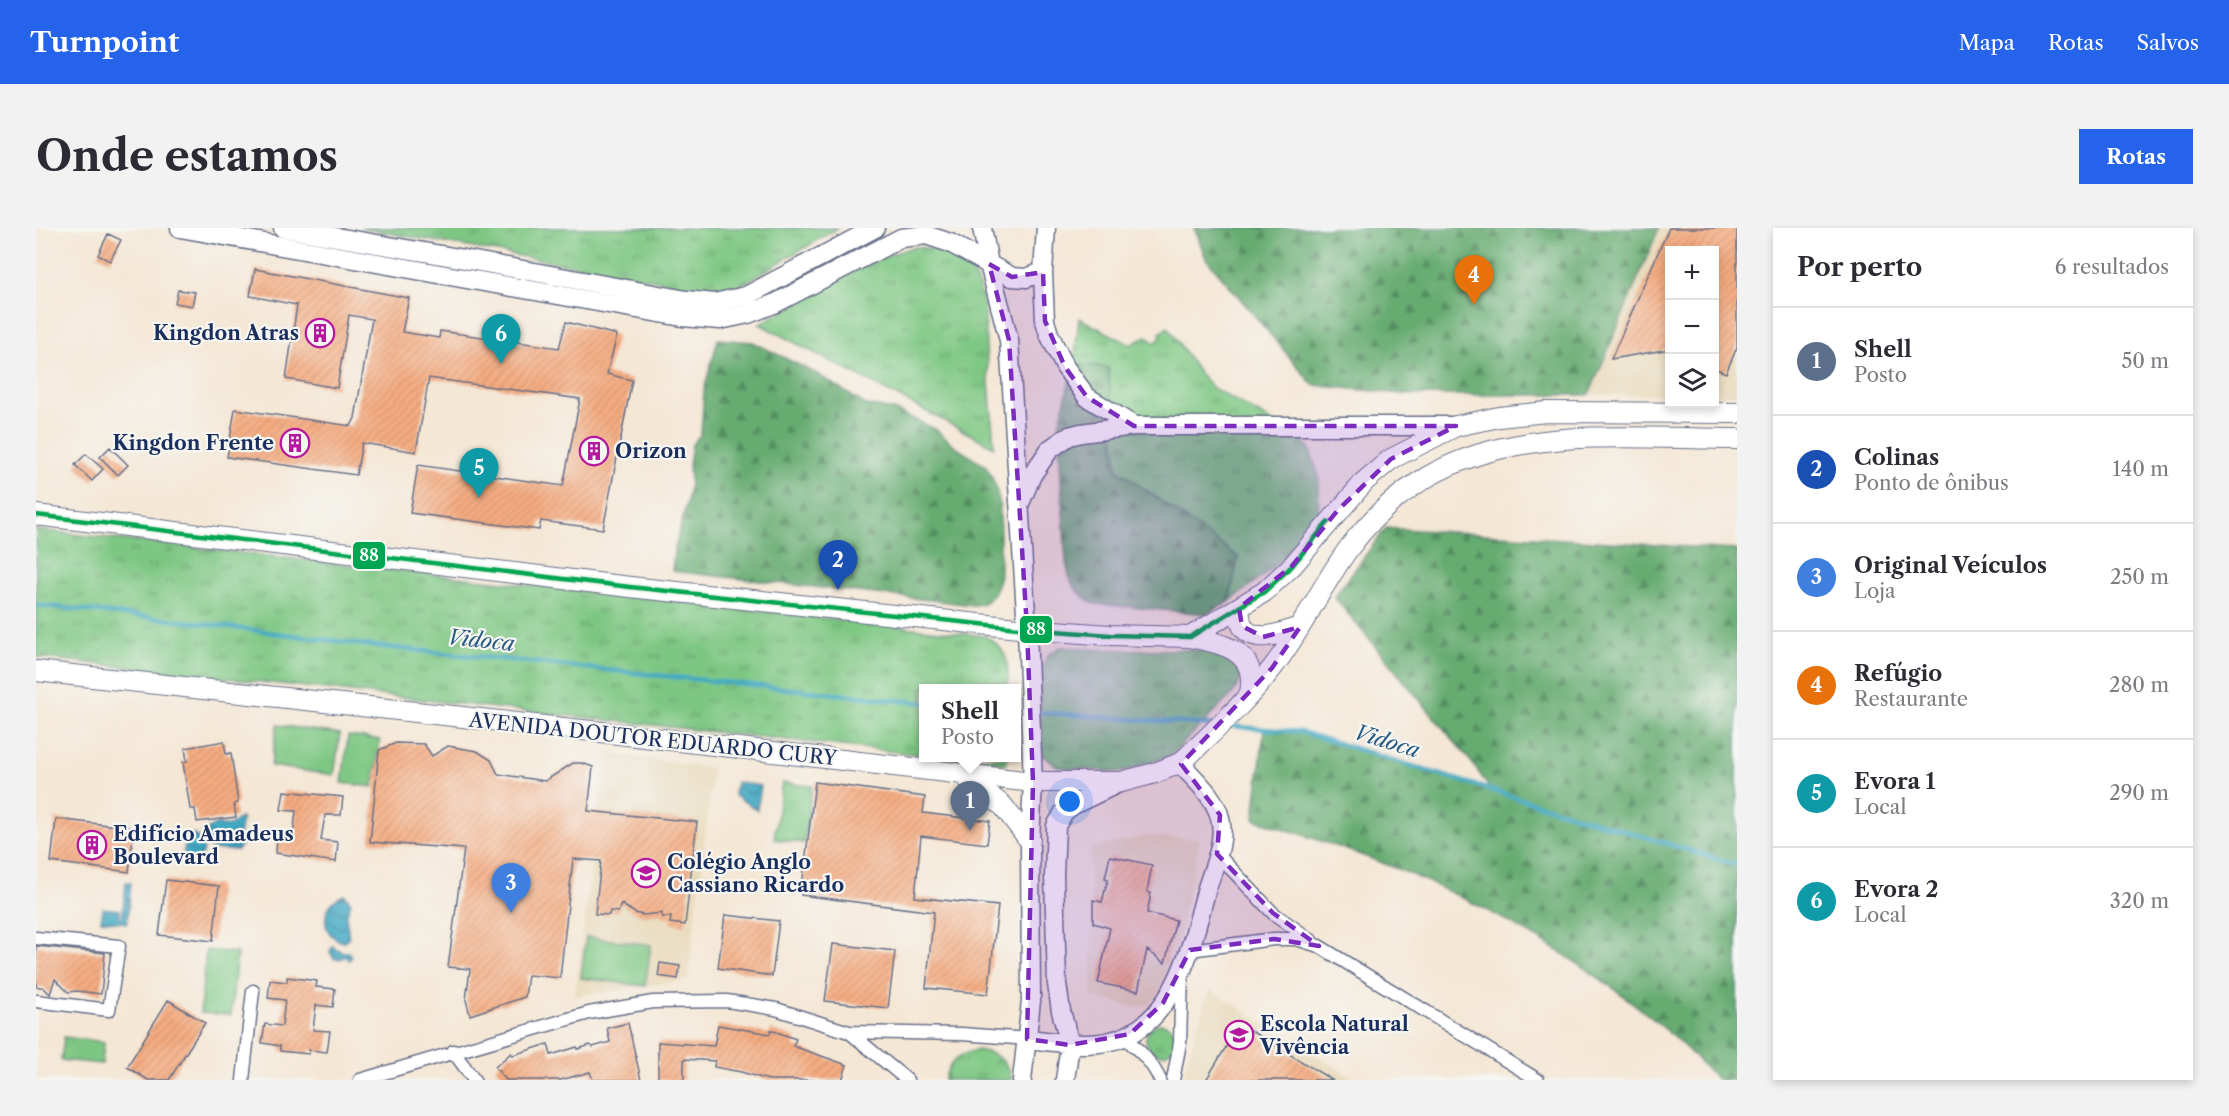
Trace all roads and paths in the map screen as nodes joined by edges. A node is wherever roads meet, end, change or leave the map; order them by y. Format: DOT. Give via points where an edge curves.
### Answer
graph roads {
  1 [pos="180,228"];
  2 [pos="283,228"];
  3 [pos="875,228"];
  4 [pos="982,228"];
  5 [pos="1046,228"];
  6 [pos="989,264"];
  7 [pos="1043,272"];
  8 [pos="1737,413"];
  9 [pos="1134,426"];
  10 [pos="1456,426"];
  11 [pos="1737,440"];
  12 [pos="1020,506"];
  13 [pos="36,515"];
  14 [pos="1239,608"];
  15 [pos="1300,627"];
  16 [pos="1027,629"];
  17 [pos="1190,637"];
  18 [pos="36,671"];
  19 [pos="1247,697"];
  20 [pos="1184,760"];
  21 [pos="962,774"];
  22 [pos="1121,782"];
  23 [pos="1033,783"];
  24 [pos="1030,841"];
  25 [pos="1217,854"];
  26 [pos="36,938"];
  27 [pos="1319,946"];
  28 [pos="1190,950"];
  29 [pos="1183,971"];
  30 [pos="254,991"];
  31 [pos="36,1001"];
  32 [pos="849,1032"];
  33 [pos="1124,1037"];
  34 [pos="1027,1039"];
  35 [pos="1070,1045"];
  36 [pos="453,1052"];
  37 [pos="243,1080"];
  38 [pos="360,1080"];
  39 [pos="474,1080"];
  40 [pos="907,1080"];
  41 [pos="1022,1080"];
  42 [pos="1065,1080"];
  43 [pos="1160,1080"];
  44 [pos="1173,1080"];
  45 [pos="1538,1080"];
  1 -- 6 [label="main road" via="671,315 720,320 776,303 902,238 926,235"];
  2 -- 3 [label="main road" via="714,303 746,296"];
  4 -- 6 [label="main road"];
  5 -- 7 [label="main road"];
  6 -- 7 [label="main road" via="1012,277 1026,278"];
  6 -- 12 [label="main road" via="1009,340"];
  7 -- 9 [label="main road" via="1045,321 1065,367 1087,397"];
  8 -- 10 [label="main road" via="1546,412"];
  9 -- 10 [label="main road"];
  9 -- 12 [label="main road" via="1069,436 1050,449 1032,475"];
  10 -- 14 [label="main road" via="1391,459 1338,510 1292,566"];
  11 -- 15 [label="main road, AVENIDA DOUTOR EDUARDO CURY" via="1561,438 1472,455 1425,477 1383,509 1349,548"];
  12 -- 16 [label="main road"];
  13 -- 16 [label="main road" via="630,587"];
  14 -- 15 [label="main road" via="1242,626 1263,637"];
  14 -- 17 [label="main road"];
  15 -- 19 [label="main road, AVENIDA DOUTOR EDUARDO CURY"];
  16 -- 17 [label="main road"];
  16 -- 23 [label="main road"];
  17 -- 19 [label="main road" via="1227,646 1240,655 1252,676"];
  18 -- 21 [label="main road, AVENIDA DOUTOR EDUARDO CURY"];
  19 -- 20 [label="main road, AVENIDA DOUTOR EDUARDO CURY"];
  20 -- 22 [label="main road, AVENIDA DOUTOR EDUARDO CURY"];
  20 -- 25 [label="main road" via="1220,815 1222,835"];
  21 -- 23 [label="main road, AVENIDA DOUTOR EDUARDO CURY"];
  21 -- 24 [label="main road" via="1003,806"];
  22 -- 23 [label="main road, AVENIDA DOUTOR EDUARDO CURY"];
  22 -- 35 [label="main road" via="1073,804 1056,826 1053,876 1057,984"];
  23 -- 24 [label="main road"];
  24 -- 34 [label="main road" via="1031,1001"];
  25 -- 27 [label="street" via="1273,913"];
  25 -- 28 [label="main road"];
  26 -- 31 [label="street" via="119,946 109,1010"];
  27 -- 28 [label="street" via="1296,939 1274,939"];
  27 -- 45 [label="street"];
  28 -- 29 [label="main road"];
  29 -- 33 [label="main road" via="1154,1015"];
  29 -- 44 [label="street" via="1180,1043"];
  30 -- 37 [label="street"];
  32 -- 34 [label="street"];
  32 -- 36 [label="street" via="776,1009 736,1002 653,1002 589,1013"];
  32 -- 40 [label="street"];
  33 -- 35 [label="main road"];
  33 -- 43 [label="street" via="1143,1054"];
  34 -- 35 [label="main road"];
  34 -- 41 [label="main road"];
  35 -- 42 [label="main road"];
  36 -- 38 [label="street"];
  36 -- 39 [label="street"];
}
